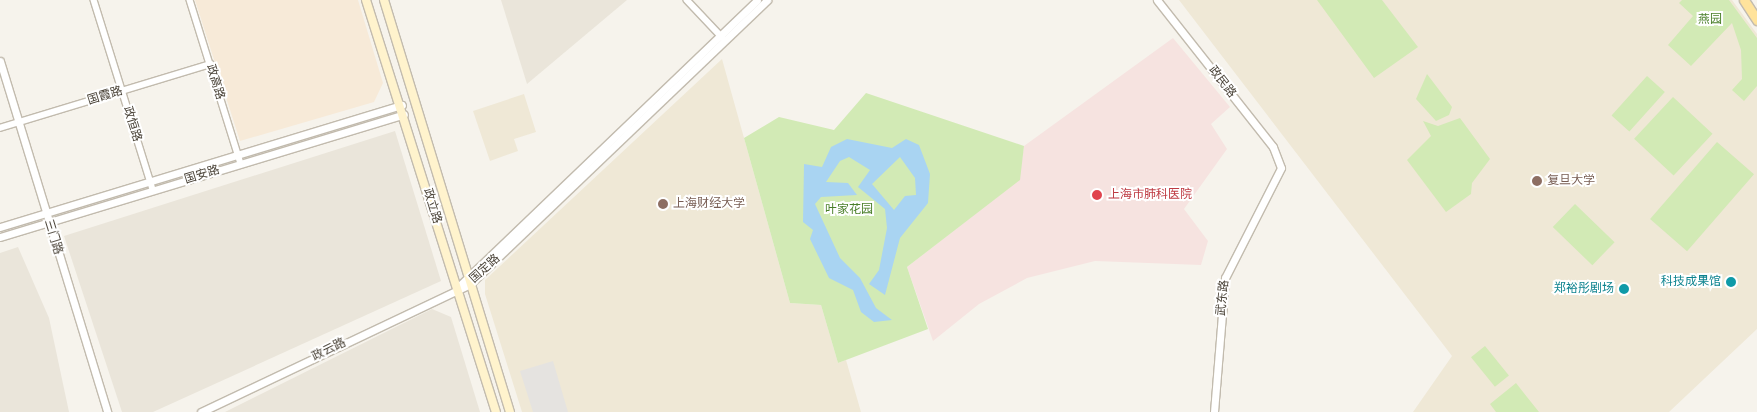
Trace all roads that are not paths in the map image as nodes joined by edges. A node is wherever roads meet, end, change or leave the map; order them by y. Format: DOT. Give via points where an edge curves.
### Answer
graph roads {
  1 [pos="94,0"];
  2 [pos="190,0"];
  3 [pos="366,0"];
  4 [pos="384,0"];
  5 [pos="687,0"];
  6 [pos="757,0"];
  7 [pos="767,0"];
  8 [pos="1157,0"];
  9 [pos="1744,0"];
  10 [pos="1757,20"];
  11 [pos="721,37"];
  12 [pos="0,61"];
  13 [pos="210,64"];
  14 [pos="122,91"];
  15 [pos="402,105"];
  16 [pos="404,114"];
  17 [pos="19,122"];
  18 [pos="0,128"];
  19 [pos="238,155"];
  20 [pos="241,164"];
  21 [pos="1281,168"];
  22 [pos="150,181"];
  23 [pos="153,190"];
  24 [pos="46,214"];
  25 [pos="49,224"];
  26 [pos="0,227"];
  27 [pos="0,238"];
  28 [pos="468,275"];
  29 [pos="470,284"];
  30 [pos="458,288"];
  31 [pos="107,412"];
  32 [pos="201,412"];
  33 [pos="496,412"];
  34 [pos="510,412"];
  35 [pos="1214,412"];
  1 -- 14 [label="street, 政恒路"];
  2 -- 13 [label="street, 政高路"];
  3 -- 15 [label="main road, 政立路"];
  4 -- 28 [label="main road, 政立路"];
  5 -- 11 [label="street"];
  6 -- 11 [label="street, 国定路"];
  7 -- 11 [label="street, 国定路"];
  8 -- 21 [label="street, 政民路" via="1273,147"];
  9 -- 10 [label="main road"];
  11 -- 28 [label="street, 国定路"];
  11 -- 29 [label="street, 国定路"];
  12 -- 17 [label="street, 三门路"];
  13 -- 14 [label="street, 国霞路"];
  13 -- 19 [label="street, 政高路"];
  14 -- 17 [label="street, 国霞路"];
  14 -- 22 [label="street, 政恒路"];
  15 -- 16 [label="main road, 政立路"];
  15 -- 19 [label="street, 国安路"];
  16 -- 20 [label="street, 国安路"];
  16 -- 30 [label="main road, 政立路"];
  17 -- 18 [label="street, 国霞路"];
  17 -- 24 [label="street, 三门路"];
  19 -- 20 [label="street, 政高路"];
  19 -- 22 [label="street, 国安路"];
  20 -- 23 [label="street, 国安路"];
  21 -- 35 [label="street, 武东路" via="1273,190 1225,278"];
  22 -- 23 [label="street, 政恒路"];
  22 -- 24 [label="street, 国安路"];
  23 -- 25 [label="street, 国安路"];
  24 -- 25 [label="street, 三门路"];
  24 -- 26 [label="street, 国安路"];
  25 -- 27 [label="street, 国安路"];
  25 -- 31 [label="street, 三门路"];
  28 -- 29 [label="main road, 政立路"];
  28 -- 30 [label="street, 国定路"];
  29 -- 30 [label="street, 国定路"];
  29 -- 34 [label="main road, 政立路"];
  30 -- 32 [label="street, 政云路"];
  30 -- 33 [label="main road, 政立路"];
}
